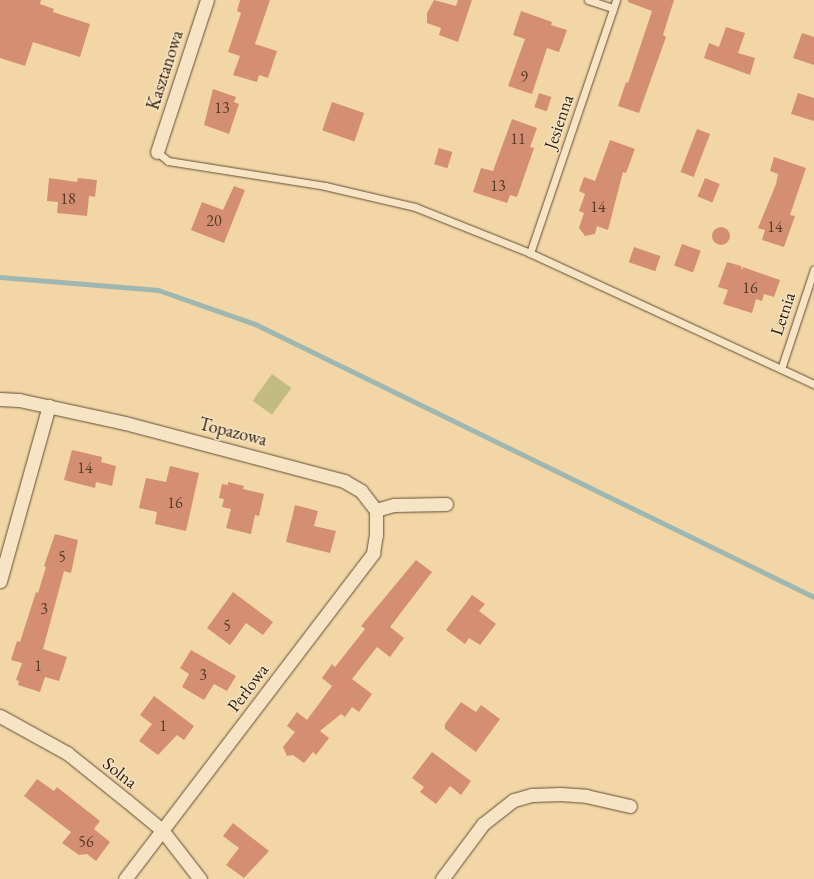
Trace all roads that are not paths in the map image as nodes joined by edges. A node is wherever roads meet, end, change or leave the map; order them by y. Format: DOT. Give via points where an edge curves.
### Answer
graph roads {
  1 [pos="207,0"];
  2 [pos="588,0"];
  3 [pos="616,0"];
  4 [pos="613,8"];
  5 [pos="157,152"];
  6 [pos="530,253"];
  7 [pos="814,269"];
  8 [pos="781,369"];
  9 [pos="814,384"];
  10 [pos="0,398"];
  11 [pos="49,406"];
  12 [pos="446,504"];
  13 [pos="376,510"];
  14 [pos="0,581"];
  15 [pos="0,716"];
  16 [pos="630,806"];
  17 [pos="162,830"];
  18 [pos="125,879"];
  19 [pos="200,879"];
  20 [pos="442,879"];
  1 -- 5 [label="street, Kasztanowa"];
  2 -- 4 [label="lane"];
  3 -- 4 [label="lane, Jesienna"];
  4 -- 6 [label="lane, Jesienna"];
  5 -- 6 [label="lane" via="168,161 361,193 415,208"];
  6 -- 8 [label="lane"];
  7 -- 8 [label="lane, Letnia"];
  8 -- 9 [label="lane"];
  10 -- 11 [label="street, Topazowa"];
  11 -- 13 [label="street, Topazowa" via="344,481 361,491"];
  11 -- 14 [label="street"];
  12 -- 13 [label="street" via="394,505"];
  13 -- 17 [label="street, Perłowa" via="376,535 372,553"];
  15 -- 17 [label="street, Solna" via="66,753"];
  16 -- 20 [label="street" via="586,796 560,794 532,795 514,800 483,824"];
  17 -- 18 [label="street, Perłowa"];
  17 -- 19 [label="street, Solna"];
}
